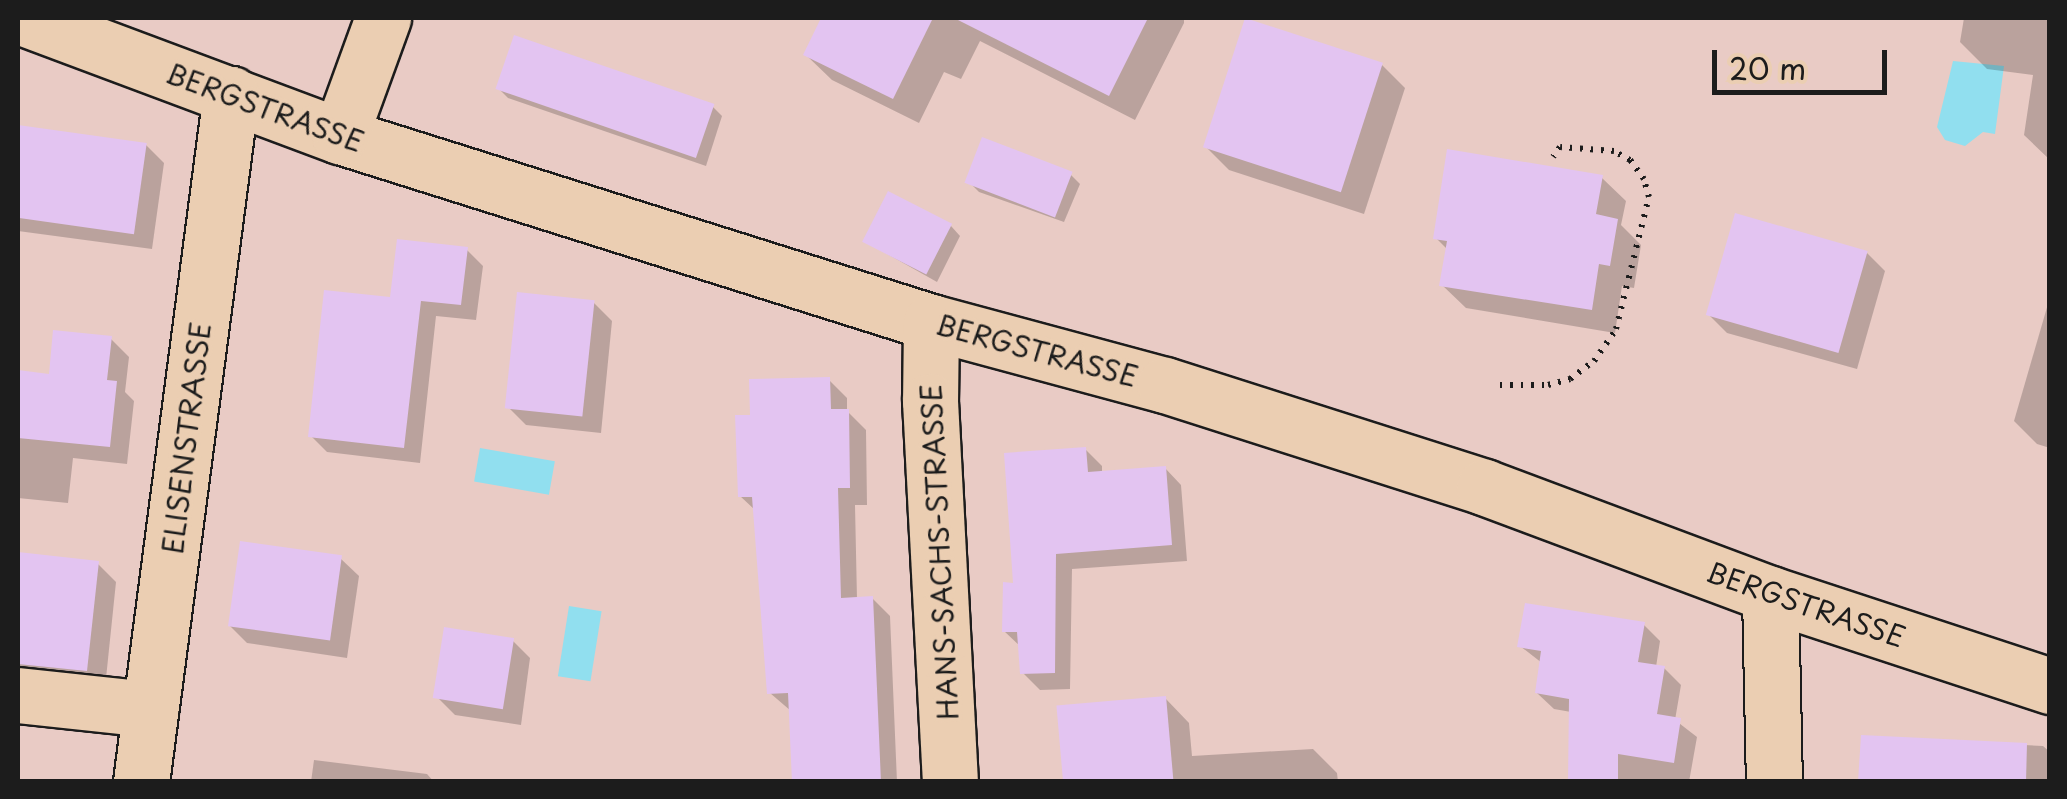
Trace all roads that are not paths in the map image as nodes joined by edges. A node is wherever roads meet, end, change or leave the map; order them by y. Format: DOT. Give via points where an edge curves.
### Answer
graph roads {
  1 [pos="24,18"];
  2 [pos="382,18"];
  3 [pos="231,94"];
  4 [pos="340,136"];
  5 [pos="931,322"];
  6 [pos="1770,594"];
  7 [pos="2050,686"];
  8 [pos="18,695"];
  9 [pos="150,709"];
  10 [pos="141,782"];
  11 [pos="950,782"];
  12 [pos="1774,782"];
  1 -- 3 [label="street, BERGSTRASSE"];
  2 -- 4 [label="street"];
  3 -- 4 [label="street, BERGSTRASSE"];
  3 -- 9 [label="street, ELISENSTRASSE"];
  4 -- 5 [label="street, BERGSTRASSE"];
  5 -- 6 [label="street, BERGSTRASSE" via="1165,385 1484,487"];
  5 -- 11 [label="street, HANS-SACHS-STRASSE"];
  6 -- 7 [label="street, BERGSTRASSE"];
  6 -- 12 [label="street"];
  8 -- 9 [label="street"];
  9 -- 10 [label="street, ELISENSTRASSE"];
}
